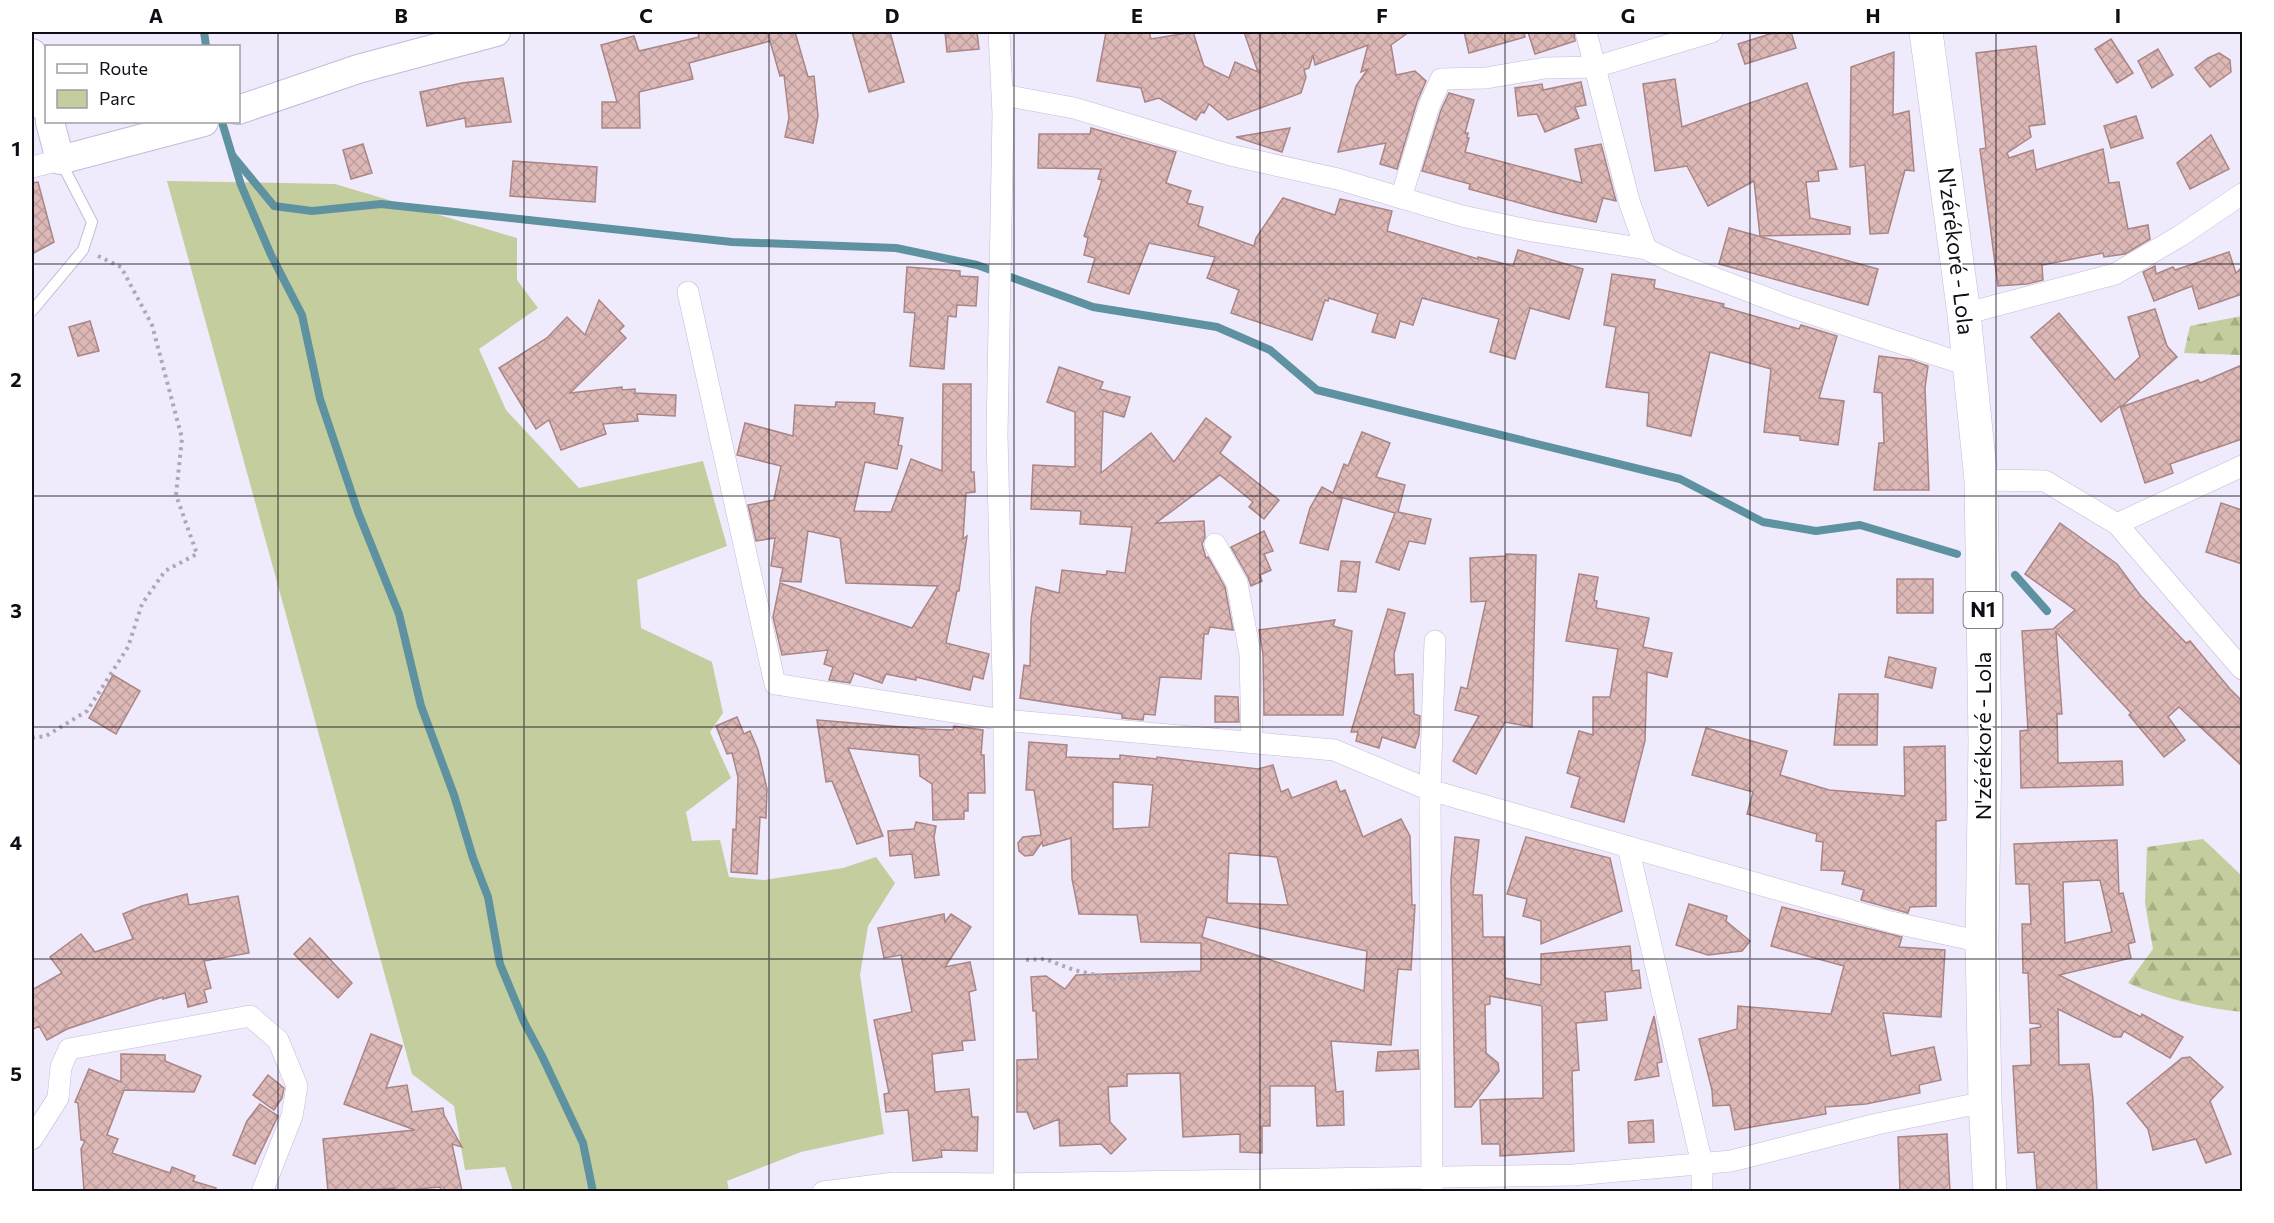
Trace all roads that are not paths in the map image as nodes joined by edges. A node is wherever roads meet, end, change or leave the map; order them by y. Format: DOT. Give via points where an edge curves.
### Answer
graph roads {
  1 [pos="496,32"];
  2 [pos="999,32"];
  3 [pos="1586,32"];
  4 [pos="1712,32"];
  5 [pos="1926,32"];
  6 [pos="32,53"];
  7 [pos="1595,67"];
  8 [pos="1002,95"];
  9 [pos="45,105"];
  10 [pos="246,108"];
  11 [pos="50,123"];
  12 [pos="200,123"];
  13 [pos="60,160"];
  14 [pos="32,166"];
  15 [pos="2242,194"];
  16 [pos="1401,198"];
  17 [pos="1646,249"];
  18 [pos="688,292"];
  19 [pos="32,310"];
  20 [pos="1964,314"];
  21 [pos="1970,366"];
  22 [pos="2242,466"];
  23 [pos="1981,480"];
  24 [pos="2117,525"];
  25 [pos="1215,544"];
  26 [pos="1435,641"];
  27 [pos="2242,669"];
  28 [pos="1004,720"];
  29 [pos="1252,742"];
  30 [pos="1430,790"];
  31 [pos="1628,847"];
  32 [pos="1982,942"];
  33 [pos="1985,1101"];
  34 [pos="32,1139"];
  35 [pos="1702,1164"];
  36 [pos="1004,1184"];
  37 [pos="1432,1184"];
  38 [pos="262,1191"];
  39 [pos="823,1191"];
  40 [pos="1702,1191"];
  41 [pos="1990,1191"];
  1 -- 10 [label="street" via="358,69"];
  2 -- 8 [label="street"];
  3 -- 7 [label="street"];
  4 -- 7 [label="street"];
  5 -- 20 [label="highway, N'zérékoré - Lola / N1"];
  6 -- 9 [label="street"];
  7 -- 16 [label="street" via="1441,79"];
  7 -- 17 [label="street" via="1629,201"];
  8 -- 16 [label="street" via="1074,108 1230,155 1338,179"];
  8 -- 28 [label="street" via="997,435"];
  11 -- 13 [label="street"];
  12 -- 13 [label="street"];
  13 -- 14 [label="street"];
  13 -- 19 [label="lane" via="92,222 83,250"];
  15 -- 20 [label="street" via="2115,274"];
  16 -- 17 [label="street" via="1532,231"];
  17 -- 21 [label="street" via="1785,305"];
  18 -- 28 [label="street" via="775,684"];
  20 -- 21 [label="highway, N'zérékoré - Lola / N1"];
  21 -- 23 [label="highway, N'zérékoré - Lola / N1"];
  22 -- 24 [label="street"];
  23 -- 24 [label="street" via="2046,481"];
  23 -- 32 [label="highway, N'zérékoré - Lola / N1"];
  24 -- 27 [label="street"];
  25 -- 29 [label="street" via="1237,583 1250,654"];
  26 -- 30 [label="street"];
  28 -- 29 [label="street"];
  28 -- 36 [label="street"];
  29 -- 30 [label="street" via="1334,750"];
  30 -- 31 [label="street"];
  30 -- 37 [label="street"];
  31 -- 32 [label="street" via="1891,922"];
  31 -- 35 [label="street"];
  32 -- 33 [label="highway, N'zérékoré - Lola / N1"];
  33 -- 35 [label="street" via="1731,1161"];
  33 -- 41 [label="highway, N'zérékoré - Lola / N1"];
  34 -- 38 [label="street" via="58,1098 61,1067 69,1048 250,1016 278,1040 297,1086 292,1116"];
  35 -- 37 [label="street"];
  35 -- 40 [label="street"];
  36 -- 37 [label="street"];
  36 -- 39 [label="street" via="894,1183"];
}
